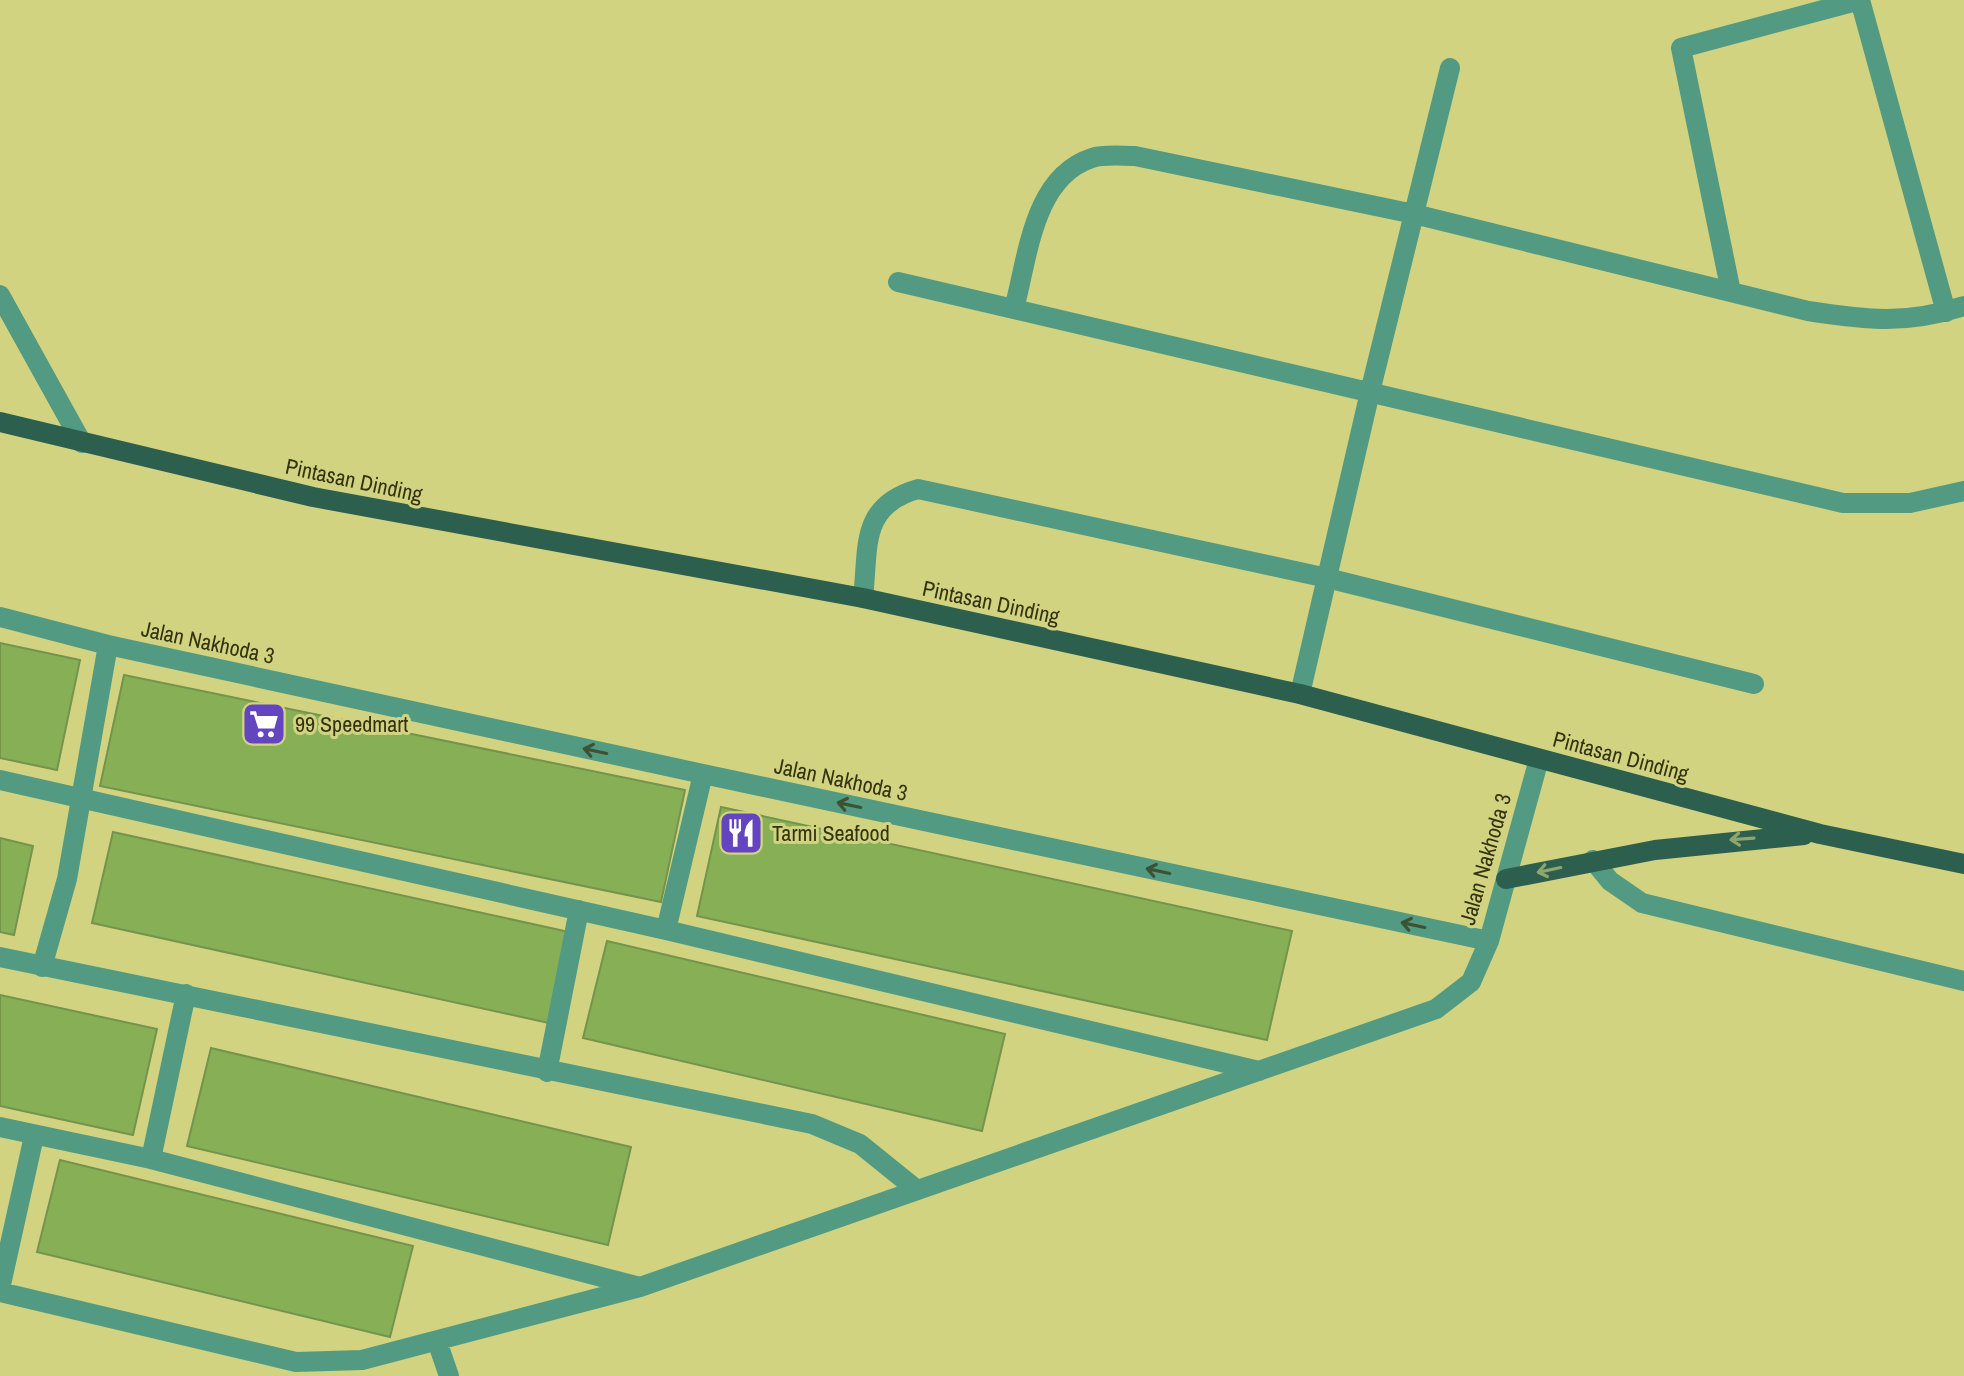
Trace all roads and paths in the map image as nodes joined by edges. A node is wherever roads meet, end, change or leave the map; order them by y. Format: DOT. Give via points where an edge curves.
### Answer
graph roads {
  1 [pos="1860,0"];
  2 [pos="1450,68"];
  3 [pos="1414,214"];
  4 [pos="898,282"];
  5 [pos="1731,292"];
  6 [pos="0,295"];
  7 [pos="1014,309"];
  8 [pos="1955,309"];
  9 [pos="1370,392"];
  10 [pos="0,422"];
  11 [pos="82,443"];
  12 [pos="1964,491"];
  13 [pos="1327,578"];
  14 [pos="863,598"];
  15 [pos="0,617"];
  16 [pos="108,645"];
  17 [pos="1754,684"];
  18 [pos="1300,694"];
  19 [pos="1539,759"];
  20 [pos="703,774"];
  21 [pos="0,780"];
  22 [pos="80,801"];
  23 [pos="1820,834"];
  24 [pos="1593,860"];
  25 [pos="1964,864"];
  26 [pos="1506,879"];
  27 [pos="579,910"];
  28 [pos="666,930"];
  29 [pos="1489,941"];
  30 [pos="0,957"];
  31 [pos="42,967"];
  32 [pos="1964,981"];
  33 [pos="186,994"];
  34 [pos="1259,1071"];
  35 [pos="547,1072"];
  36 [pos="0,1127"];
  37 [pos="34,1136"];
  38 [pos="151,1159"];
  39 [pos="917,1190"];
  40 [pos="640,1287"];
  41 [pos="0,1290"];
  42 [pos="437,1341"];
  43 [pos="449,1376"];
  1 -- 5 [label="street" via="1681,48"];
  1 -- 8 [label="street"];
  2 -- 3 [label="street"];
  3 -- 5 [label="street"];
  3 -- 7 [label="street" via="1135,156 1095,156 1068,168 1045,196"];
  3 -- 9 [label="street"];
  4 -- 7 [label="street"];
  5 -- 8 [label="street" via="1873,321 1914,320"];
  6 -- 11 [label="street"];
  7 -- 9 [label="street"];
  9 -- 12 [label="street" via="1843,503 1910,503"];
  9 -- 13 [label="street"];
  10 -- 11 [label="main road, Pintasan Dinding"];
  11 -- 14 [label="main road, Pintasan Dinding" via="313,497"];
  13 -- 14 [label="street" via="918,489 892,499 872,520"];
  13 -- 17 [label="street"];
  13 -- 18 [label="street"];
  14 -- 18 [label="main road, Pintasan Dinding"];
  15 -- 16 [label="street, Jalan Nakhoda 3"];
  20 -- 16 [label="street, Jalan Nakhoda 3, one-way"];
  16 -- 22 [label="street"];
  18 -- 19 [label="main road, Pintasan Dinding"];
  19 -- 23 [label="main road, Pintasan Dinding"];
  19 -- 26 [label="street, Jalan Nakhoda 3"];
  20 -- 28 [label="street"];
  29 -- 20 [label="street, Jalan Nakhoda 3, one-way"];
  21 -- 22 [label="street"];
  22 -- 27 [label="street"];
  22 -- 31 [label="street" via="67,879"];
  23 -- 24 [label="main road, one-way" via="1720,841"];
  23 -- 25 [label="main road, Pintasan Dinding"];
  24 -- 26 [label="main road, one-way"];
  24 -- 32 [label="street" via="1610,881 1642,903"];
  26 -- 29 [label="street, Jalan Nakhoda 3"];
  27 -- 28 [label="street"];
  27 -- 35 [label="street"];
  28 -- 34 [label="street"];
  29 -- 34 [label="street" via="1471,982 1436,1009"];
  30 -- 31 [label="street"];
  31 -- 33 [label="street"];
  33 -- 35 [label="street"];
  33 -- 38 [label="street"];
  34 -- 39 [label="street"];
  35 -- 39 [label="street" via="812,1124 860,1144"];
  36 -- 37 [label="street"];
  37 -- 38 [label="street"];
  37 -- 41 [label="street"];
  38 -- 40 [label="street"];
  39 -- 40 [label="street"];
  40 -- 42 [label="street"];
  41 -- 42 [label="street" via="296,1362 362,1360"];
  42 -- 43 [label="street"];
}
